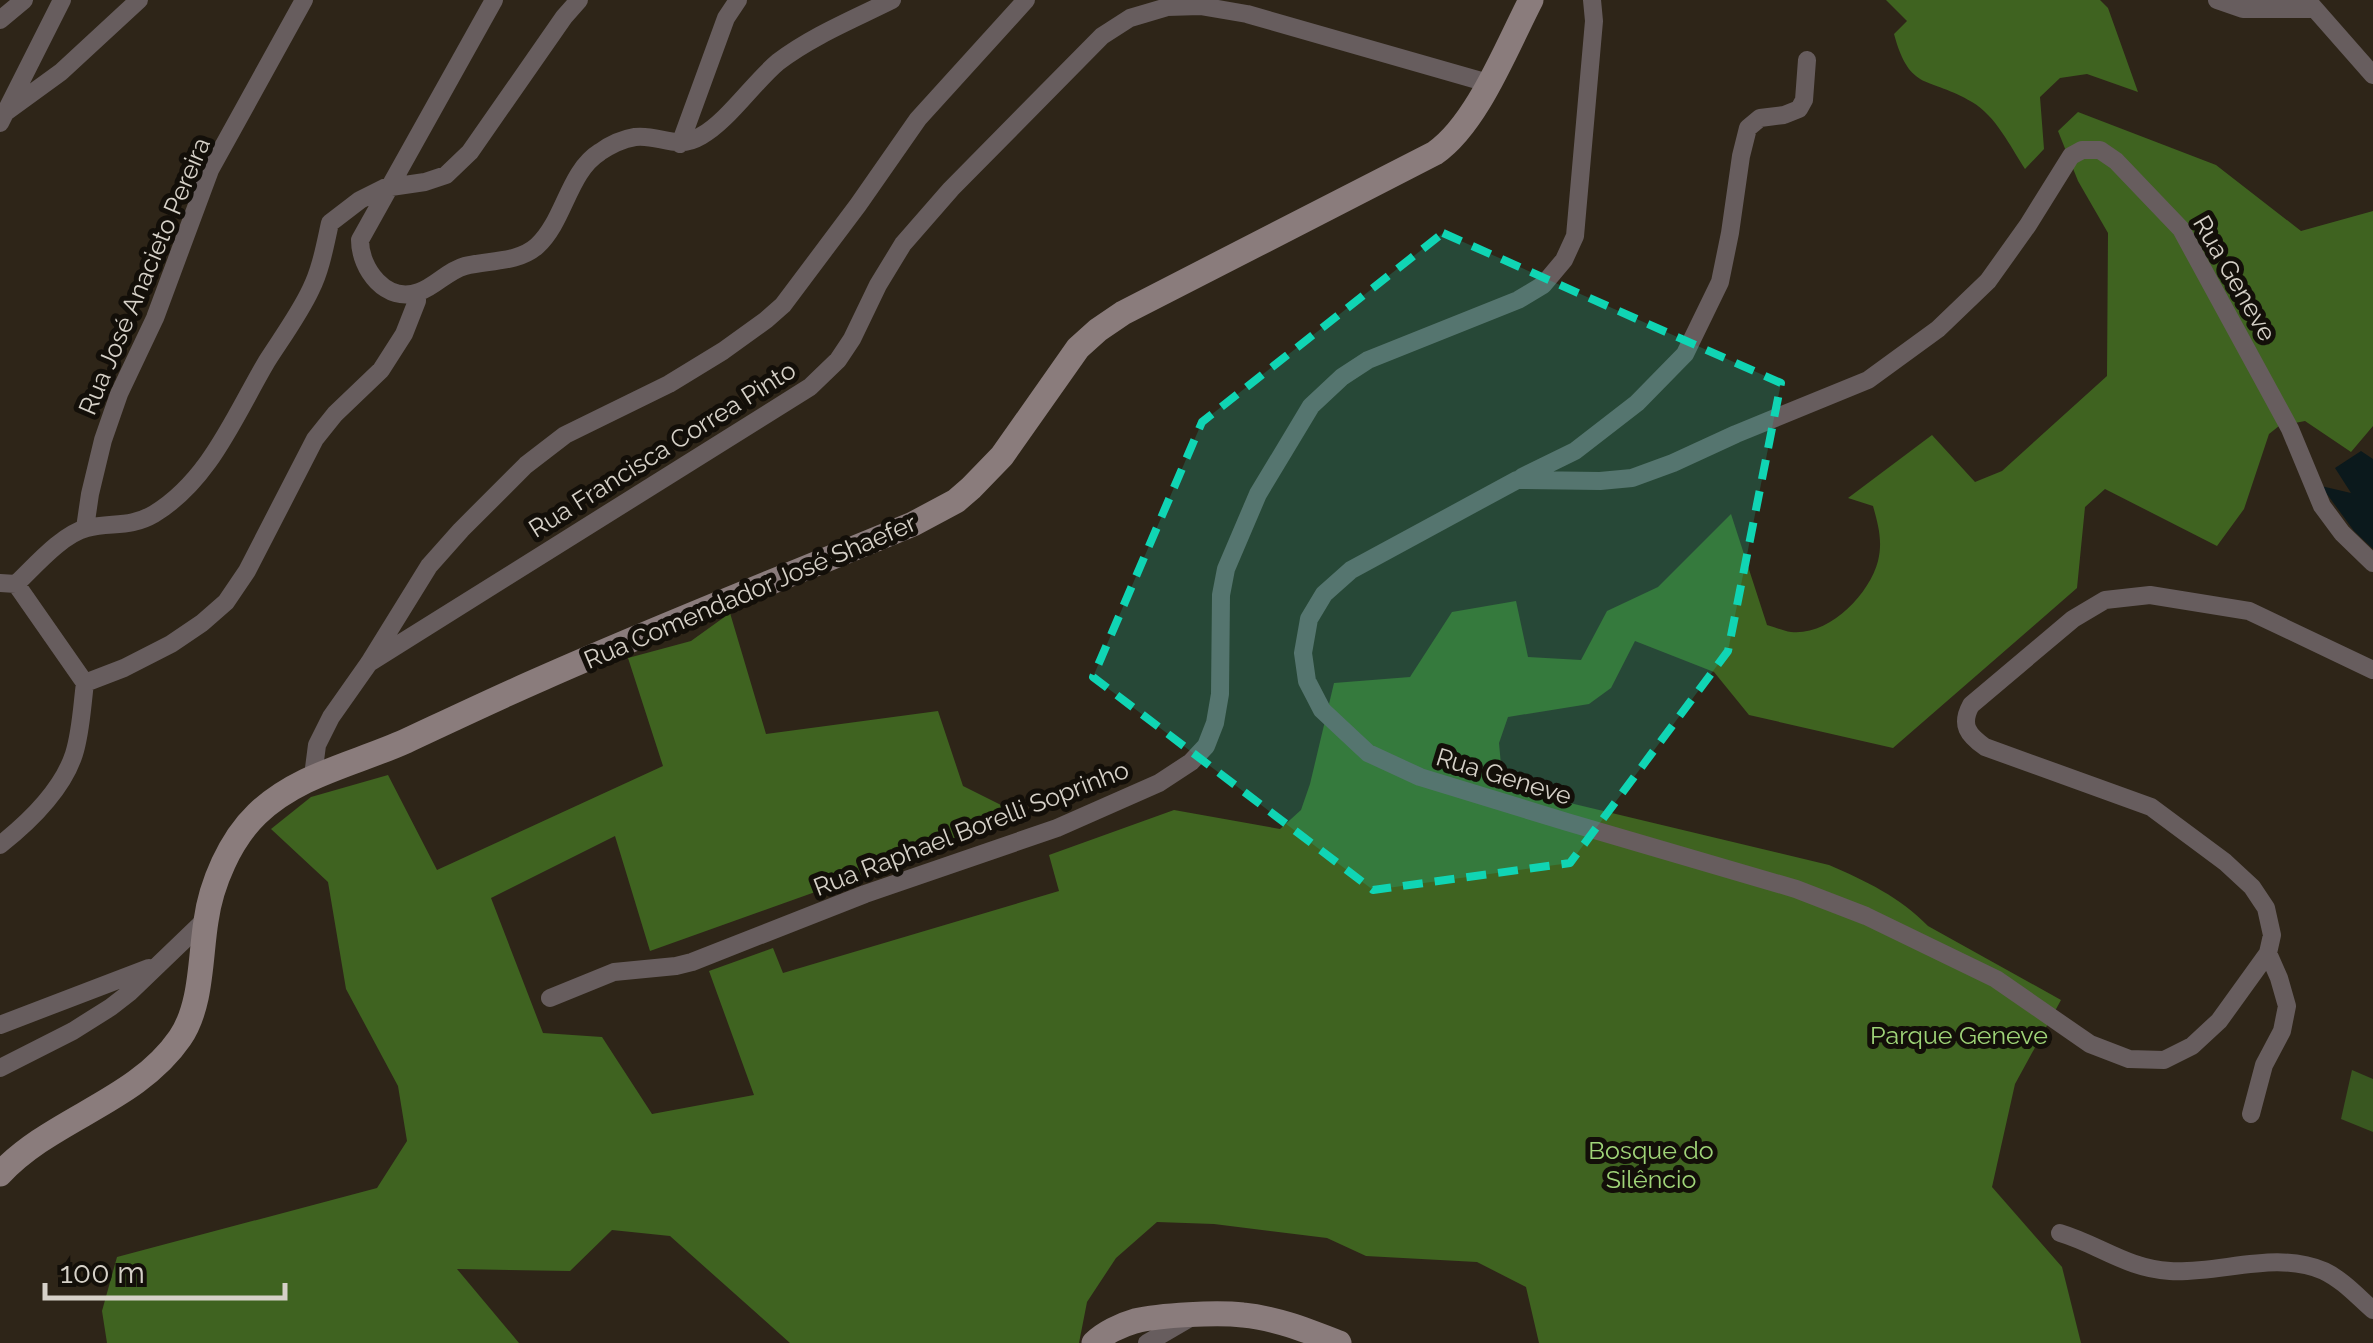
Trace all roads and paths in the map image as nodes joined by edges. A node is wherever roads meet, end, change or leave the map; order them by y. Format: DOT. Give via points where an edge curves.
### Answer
graph roads {
  1 [pos="24,0"];
  2 [pos="62,0"];
  3 [pos="139,0"];
  4 [pos="304,0"];
  5 [pos="494,0"];
  6 [pos="578,0"];
  7 [pos="738,0"];
  8 [pos="892,0"];
  9 [pos="1026,0"];
  10 [pos="1530,0"];
  11 [pos="1592,0"];
  12 [pos="2217,0"];
  13 [pos="2310,5"];
  14 [pos="0,20"];
  15 [pos="1807,60"];
  16 [pos="2373,75"];
  17 [pos="1488,84"];
  18 [pos="3,117"];
  19 [pos="680,144"];
  20 [pos="393,185"];
  21 [pos="417,293"];
  22 [pos="1517,480"];
  23 [pos="85,528"];
  24 [pos="2373,563"];
  25 [pos="8,584"];
  26 [pos="369,663"];
  27 [pos="2373,670"];
  28 [pos="85,683"];
  29 [pos="313,776"];
  30 [pos="0,845"];
  31 [pos="206,919"];
  32 [pos="2268,953"];
  33 [pos="156,966"];
  34 [pos="550,998"];
  35 [pos="0,1024"];
  36 [pos="0,1068"];
  37 [pos="2250,1114"];
  38 [pos="0,1174"];
  39 [pos="2060,1233"];
  40 [pos="2373,1310"];
  41 [pos="1195,1315"];
  42 [pos="1094,1343"];
  43 [pos="1146,1343"];
  44 [pos="1339,1343"];
  1 -- 14 [label="street"];
  2 -- 18 [label="street"];
  3 -- 18 [label="street"];
  4 -- 23 [label="street, Rua José Anacieto Pereira" via="210,170 102,440"];
  5 -- 20 [label="street"];
  6 -- 20 [label="street" via="470,152 436,179"];
  7 -- 19 [label="street"];
  8 -- 19 [label="street" via="777,63 709,131"];
  9 -- 26 [label="street" via="918,119 782,305 723,351 565,435 526,466 429,566"];
  10 -- 17 [label="street, Rua Comendador José Shaefer"];
  11 -- 34 [label="street, Rua Raphael Borelli Soprinho" via="1575,236 1564,260 1543,285 1518,300 1368,360 1311,406 1258,494 1226,569 1218,708 1206,746 1191,762 1057,828 692,962 614,972"];
  12 -- 13 [label="street" via="2243,10"];
  13 -- 16 [label="street"];
  15 -- 22 [label="street" via="1799,110 1760,118 1748,128 1720,282 1685,354 1637,403 1575,451"];
  17 -- 26 [label="street, Rua Francisca Correa Pinto" via="1247,14 1167,7 1130,18 1102,36 902,244 852,339 810,387"];
  17 -- 29 [label="street, Rua Comendador José Shaefer" via="1460,130 1435,153 1098,330 1002,456 956,502"];
  19 -- 21 [label="street" via="638,136 613,144 584,166 538,245 524,255 460,267"];
  20 -- 21 [label="street" via="360,240 362,258 374,280 396,292"];
  20 -- 23 [label="street" via="330,223 311,291 218,450 153,514 130,524"];
  21 -- 28 [label="street" via="404,334 381,370 314,439 226,602 171,644"];
  22 -- 24 [label="street, Rua Geneve" via="1632,478 1868,380 1938,329 1988,281 2071,156 2100,150 2180,229 2290,429 2322,506"];
  22 -- 32 [label="street, Rua Geneve" via="1351,570 1308,618 1307,682 1322,710 1368,753 1420,777 1796,888 1866,916 1996,979 2090,1044 2129,1060 2164,1060 2192,1046 2220,1021"];
  23 -- 25 [label="street"];
  25 -- 28 [label="street"];
  26 -- 29 [label="street" via="323,730"];
  27 -- 32 [label="street" via="2249,611 2150,594 2105,600 2072,619 1965,716 1965,729 1986,747 2152,807 2226,862 2266,908"];
  28 -- 30 [label="street" via="67,772"];
  29 -- 31 [label="street, Rua Comendador José Shaefer" via="267,805 234,843"];
  31 -- 33 [label="street"];
  31 -- 38 [label="street, Rua Comendador José Shaefer" via="197,988 180,1038 119,1094 27,1147"];
  32 -- 37 [label="street" via="2287,1006"];
  33 -- 35 [label="street"];
  33 -- 36 [label="street" via="111,1007"];
  39 -- 40 [label="street" via="2132,1265 2172,1271 2305,1264 2327,1272"];
  41 -- 42 [label="street" via="1133,1322"];
  41 -- 43 [label="street"];
  41 -- 44 [label="street" via="1242,1314"];
}
